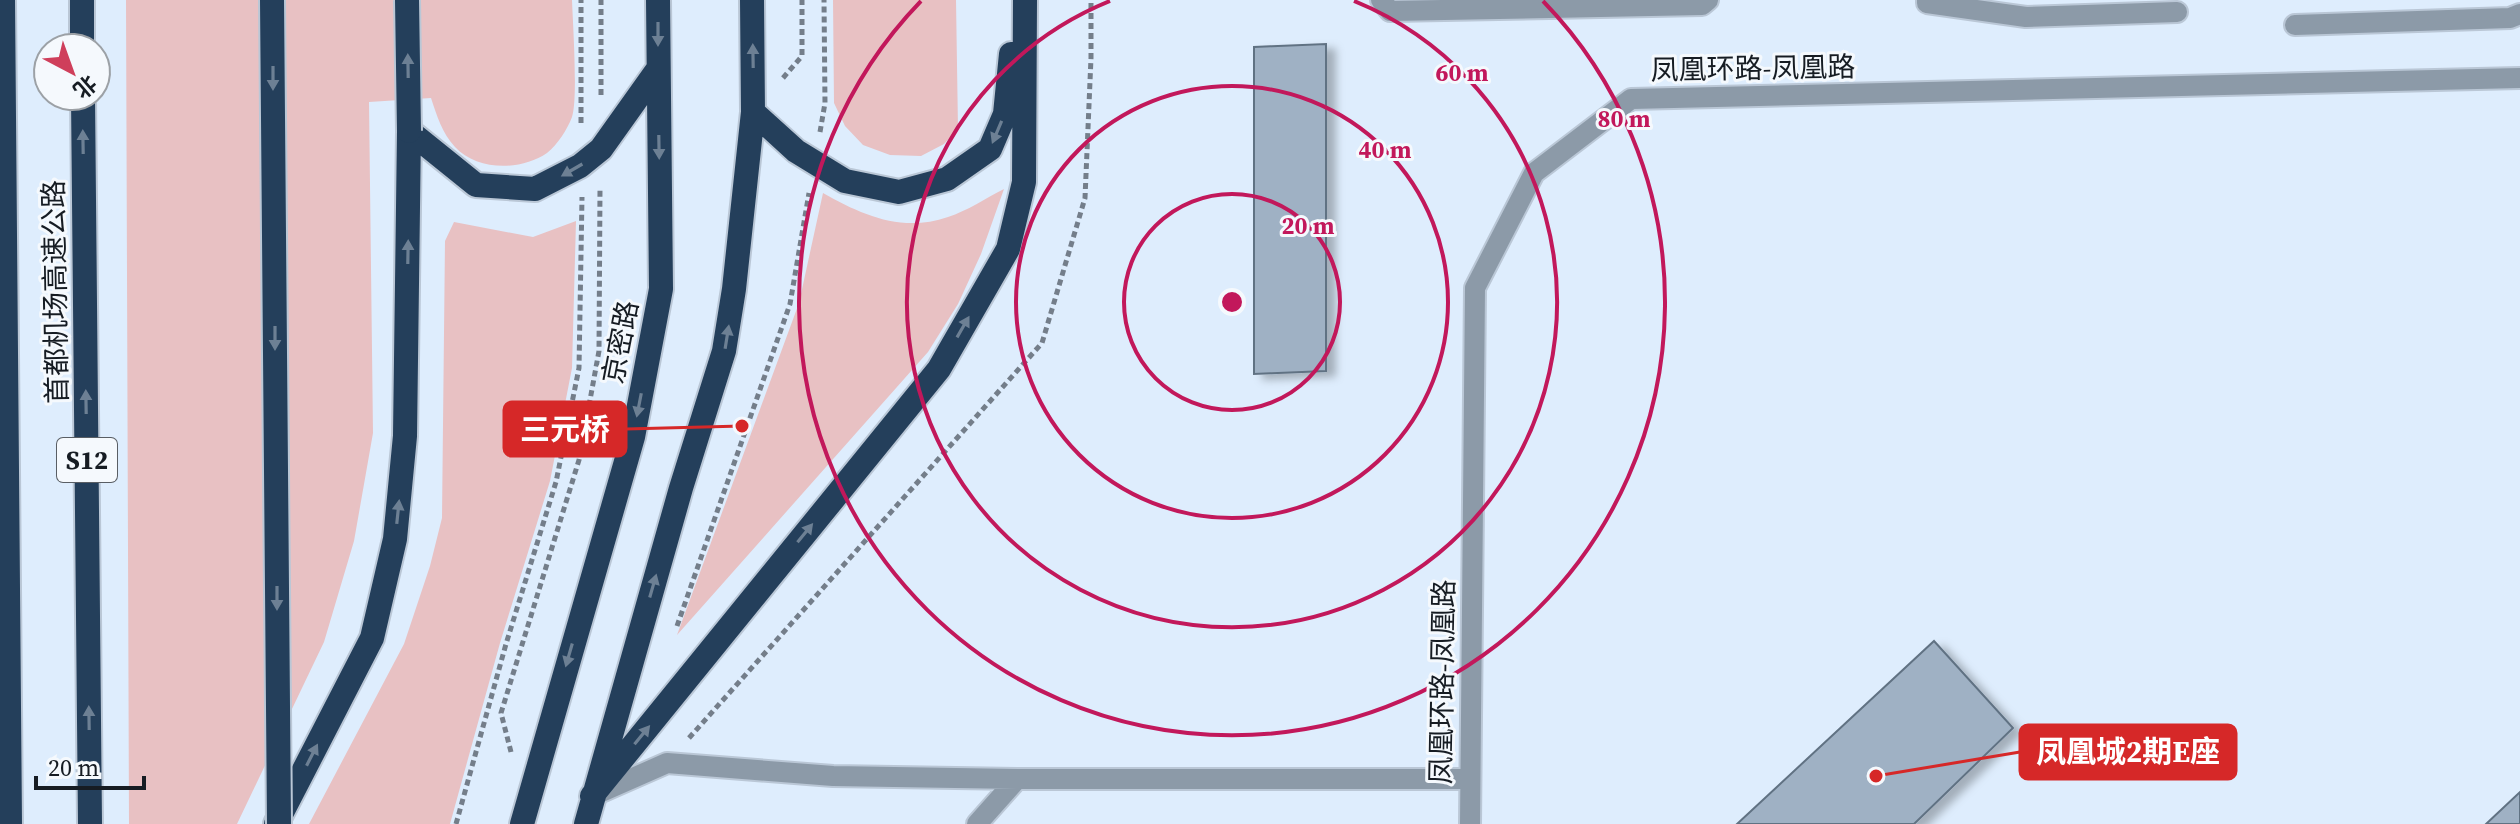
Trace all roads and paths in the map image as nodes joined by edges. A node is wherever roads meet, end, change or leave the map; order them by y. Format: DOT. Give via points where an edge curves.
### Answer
graph roads {
  1 [pos="3,0"];
  2 [pos="82,0"];
  3 [pos="272,0"];
  4 [pos="407,0"];
  5 [pos="581,0"];
  6 [pos="601,0"];
  7 [pos="658,0"];
  8 [pos="752,0"];
  9 [pos="802,0"];
  10 [pos="824,0"];
  11 [pos="1010,0"];
  12 [pos="1025,0"];
  13 [pos="1381,0"];
  14 [pos="1708,0"];
  15 [pos="1927,0"];
  16 [pos="2177,12"];
  17 [pos="2520,14"];
  18 [pos="2295,25"];
  19 [pos="82,32"];
  20 [pos="658,69"];
  21 [pos="2520,78"];
  22 [pos="83,112"];
  23 [pos="753,112"];
  24 [pos="409,131"];
  25 [pos="820,134"];
  26 [pos="601,149"];
  27 [pos="580,166"];
  28 [pos="811,181"];
  29 [pos="672,638"];
  30 [pos="0,659"];
  31 [pos="9,685"];
  32 [pos="1017,779"];
  33 [pos="1469,779"];
  34 [pos="592,796"];
  35 [pos="524,814"];
  36 [pos="10,824"];
  37 [pos="90,824"];
  38 [pos="278,824"];
  39 [pos="456,824"];
  40 [pos="586,824"];
  41 [pos="977,824"];
  42 [pos="1470,824"];
  1 -- 31 [label="highway, 首都机场高速公路"];
  2 -- 19 [label="highway"];
  3 -- 38 [label="highway, one-way, bridge"];
  24 -- 4 [label="highway, one-way, bridge"];
  5 -- 27 [label="path"];
  6 -- 26 [label="path"];
  7 -- 20 [label="highway, 京密路, one-way"];
  23 -- 8 [label="highway, one-way"];
  9 -- 23 [label="path" via="802,56"];
  10 -- 25 [label="path" via="825,103"];
  11 -- 23 [label="highway, one-way" via="1005,114 990,149 947,179 899,192 845,181 796,151"];
  34 -- 12 [label="highway, one-way" via="939,369 1008,249 1024,182"];
  13 -- 14 [label="street" via="1390,11 1702,5"];
  15 -- 16 [label="street" via="2026,17"];
  17 -- 18 [label="street"];
  20 -- 26 [label="highway"];
  20 -- 35 [label="highway, 京密路, one-way" via="661,289 633,437"];
  21 -- 33 [label="street, 凤凰环路-凤凰路" via="1631,99 1534,173 1475,288"];
  37 -- 22 [label="highway, 首都机场高速公路 / S12, one-way"];
  34 -- 23 [label="highway, one-way" via="724,351"];
  27 -- 24 [label="highway, one-way" via="535,189 476,185"];
  38 -- 24 [label="highway, one-way" via="372,638 395,539 405,436"];
  26 -- 27 [label="highway"];
  26 -- 35 [label="path" via="599,351 579,460 501,713"];
  27 -- 39 [label="path" via="584,216 579,368 556,482"];
  28 -- 29 [label="path" via="790,304"];
  30 -- 31 [label="highway"];
  31 -- 36 [label="highway, 首都机场高速公路"];
  32 -- 33 [label="street"];
  32 -- 34 [label="street" via="833,776 667,763"];
  32 -- 41 [label="street"];
  33 -- 42 [label="street, 凤凰环路-凤凰路"];
  34 -- 40 [label="highway"];
}
